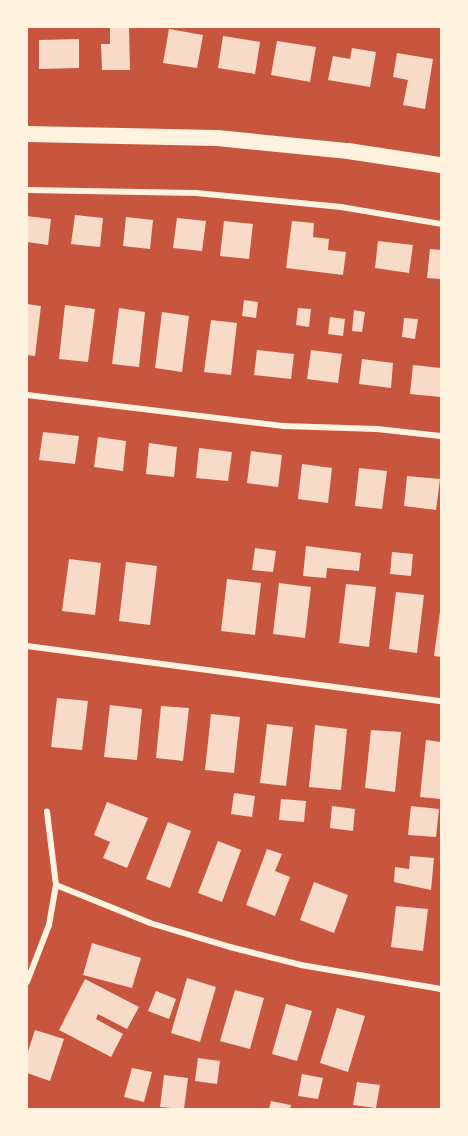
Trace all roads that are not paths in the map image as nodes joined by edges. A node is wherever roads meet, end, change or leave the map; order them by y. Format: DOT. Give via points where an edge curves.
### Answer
graph roads {
  1 [pos="27,134"];
  2 [pos="441,165"];
  3 [pos="27,190"];
  4 [pos="441,224"];
  5 [pos="27,395"];
  6 [pos="441,436"];
  7 [pos="27,646"];
  8 [pos="441,701"];
  9 [pos="47,812"];
  10 [pos="56,885"];
  11 [pos="27,982"];
  12 [pos="441,989"];
  1 -- 2 [label="highway" via="208,137"];
  3 -- 4 [label="street" via="196,193 341,207"];
  5 -- 6 [label="street" via="284,426"];
  7 -- 8 [label="street"];
  9 -- 10 [label="street"];
  10 -- 11 [label="street" via="49,925"];
  10 -- 12 [label="street" via="150,923 230,947 301,965"];
}
